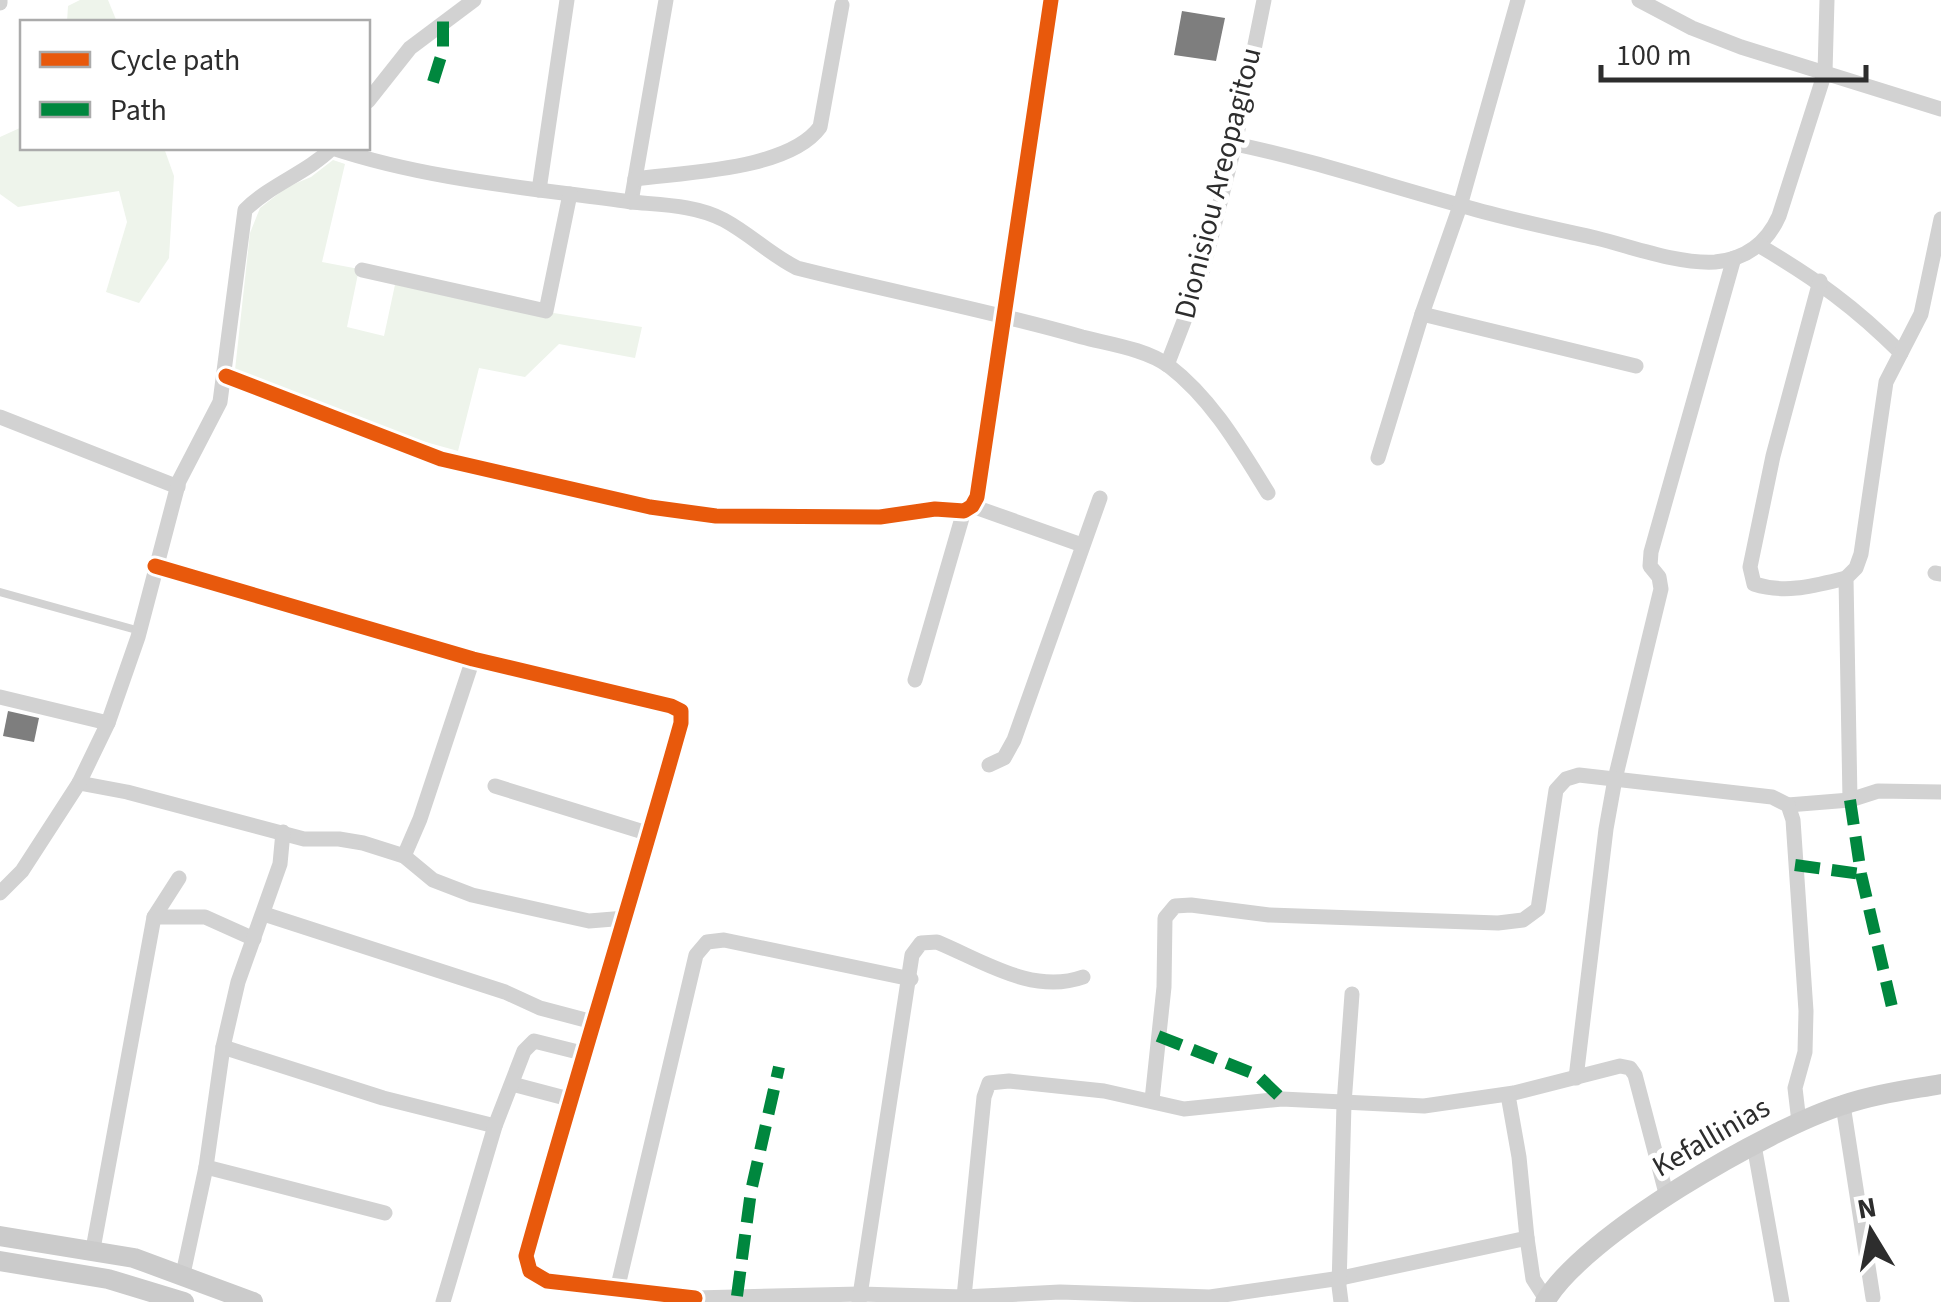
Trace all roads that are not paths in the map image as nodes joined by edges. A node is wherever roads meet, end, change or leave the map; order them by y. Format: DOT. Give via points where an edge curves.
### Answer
graph roads {
  1 [pos="474,0"];
  2 [pos="567,0"];
  3 [pos="666,0"];
  4 [pos="1051,0"];
  5 [pos="1264,0"];
  6 [pos="1518,0"];
  7 [pos="1639,0"];
  8 [pos="1828,0"];
  9 [pos="842,6"];
  10 [pos="1825,72"];
  11 [pos="370,98"];
  12 [pos="1941,109"];
  13 [pos="1235,144"];
  14 [pos="330,150"];
  15 [pos="338,150"];
  16 [pos="635,180"];
  17 [pos="539,190"];
  18 [pos="570,194"];
  19 [pos="631,202"];
  20 [pos="1460,206"];
  21 [pos="1941,219"];
  22 [pos="1760,246"];
  23 [pos="1937,253"];
  24 [pos="1734,258"];
  25 [pos="362,270"];
  26 [pos="1820,281"];
  27 [pos="1002,314"];
  28 [pos="1422,314"];
  29 [pos="1901,352"];
  30 [pos="1168,365"];
  31 [pos="1636,366"];
  32 [pos="226,376"];
  33 [pos="0,417"];
  34 [pos="1378,458"];
  35 [pos="178,487"];
  36 [pos="1268,493"];
  37 [pos="1100,498"];
  38 [pos="968,509"];
  39 [pos="1082,544"];
  40 [pos="156,566"];
  41 [pos="1846,578"];
  42 [pos="0,592"];
  43 [pos="140,630"];
  44 [pos="473,660"];
  45 [pos="915,680"];
  46 [pos="0,697"];
  47 [pos="108,723"];
  48 [pos="989,766"];
  49 [pos="1615,779"];
  50 [pos="79,782"];
  51 [pos="495,786"];
  52 [pos="1941,792"];
  53 [pos="1850,800"];
  54 [pos="1788,805"];
  55 [pos="283,832"];
  56 [pos="650,834"];
  57 [pos="404,856"];
  58 [pos="179,878"];
  59 [pos="0,893"];
  60 [pos="264,914"];
  61 [pos="154,916"];
  62 [pos="626,918"];
  63 [pos="254,939"];
  64 [pos="1083,977"];
  65 [pos="910,979"];
  66 [pos="1352,994"];
  67 [pos="592,1022"];
  68 [pos="223,1047"];
  69 [pos="582,1053"];
  70 [pos="1576,1078"];
  71 [pos="512,1084"];
  72 [pos="1941,1084"];
  73 [pos="1508,1094"];
  74 [pos="570,1099"];
  75 [pos="1152,1100"];
  76 [pos="1344,1104"];
  77 [pos="1843,1105"];
  78 [pos="1798,1122"];
  79 [pos="495,1126"];
  80 [pos="1754,1145"];
  81 [pos="206,1167"];
  82 [pos="1667,1197"];
  83 [pos="385,1213"];
  84 [pos="0,1236"];
  85 [pos="1527,1238"];
  86 [pos="93,1249"];
  87 [pos="0,1261"];
  88 [pos="183,1274"];
  89 [pos="1340,1278"];
  90 [pos="617,1290"];
  91 [pos="964,1297"];
  92 [pos="860,1298"];
  93 [pos="1873,1298"];
  94 [pos="694,1300"];
  95 [pos="1546,1301"];
  96 [pos="184,1302"];
  97 [pos="253,1302"];
  98 [pos="443,1302"];
  99 [pos="1341,1302"];
  100 [pos="1782,1302"];
  1 -- 11 [label="street" via="410,48"];
  2 -- 17 [label="street"];
  3 -- 16 [label="street"];
  4 -- 27 [label="street"];
  5 -- 13 [label="street, Dionisiou Areopagitou"];
  6 -- 20 [label="street"];
  7 -- 10 [label="street" via="1740,47"];
  8 -- 10 [label="street"];
  9 -- 16 [label="street" via="820,127 810,140 734,166"];
  10 -- 12 [label="street"];
  10 -- 22 [label="street" via="1779,216"];
  13 -- 20 [label="street"];
  13 -- 30 [label="street, Dionisiou Areopagitou" via="1201,277"];
  14 -- 32 [label="street" via="245,210"];
  15 -- 17 [label="street"];
  16 -- 19 [label="street"];
  17 -- 18 [label="street"];
  18 -- 19 [label="street"];
  18 -- 25 [label="street" via="546,311"];
  19 -- 27 [label="street" via="708,213 797,268"];
  20 -- 24 [label="street" via="1687,260"];
  20 -- 28 [label="street"];
  21 -- 23 [label="street"];
  22 -- 24 [label="street"];
  22 -- 26 [label="street"];
  23 -- 29 [label="street"];
  24 -- 49 [label="street" via="1650,552 1661,588"];
  26 -- 29 [label="street"];
  26 -- 41 [label="street" via="1750,567 1754,584 1772,590"];
  27 -- 30 [label="street"];
  27 -- 38 [label="street" via="977,497"];
  28 -- 31 [label="street"];
  28 -- 34 [label="street"];
  29 -- 41 [label="street" via="1886,382 1861,554"];
  30 -- 36 [label="street" via="1215,414"];
  32 -- 35 [label="street"];
  32 -- 38 [label="street" via="442,459 650,507 802,518"];
  33 -- 35 [label="street"];
  35 -- 40 [label="street"];
  37 -- 39 [label="street"];
  38 -- 39 [label="street"];
  38 -- 45 [label="street"];
  39 -- 48 [label="street" via="1014,740 1004,758"];
  40 -- 43 [label="street"];
  40 -- 44 [label="street"];
  41 -- 53 [label="street"];
  42 -- 43 [label="lane"];
  43 -- 47 [label="street"];
  44 -- 56 [label="street" via="681,711"];
  44 -- 57 [label="street"];
  46 -- 47 [label="street"];
  47 -- 50 [label="street"];
  49 -- 54 [label="street" via="1772,797"];
  49 -- 70 [label="street"];
  49 -- 75 [label="street" via="1579,775 1556,790 1538,909 1523,920 1269,916 1176,906 1166,918"];
  50 -- 55 [label="street"];
  50 -- 59 [label="street" via="22,871"];
  51 -- 56 [label="street"];
  52 -- 53 [label="street" via="1878,792"];
  53 -- 54 [label="street"];
  54 -- 78 [label="street" via="1806,1011 1795,1088"];
  55 -- 57 [label="street"];
  55 -- 60 [label="street"];
  56 -- 62 [label="street"];
  57 -- 62 [label="street" via="433,880 472,895 589,921"];
  58 -- 61 [label="street"];
  60 -- 63 [label="street"];
  60 -- 67 [label="street"];
  61 -- 63 [label="street" via="205,917"];
  61 -- 86 [label="street"];
  62 -- 67 [label="street"];
  63 -- 68 [label="street"];
  64 -- 65 [label="street" via="1030,982 937,942 921,943 912,955"];
  65 -- 90 [label="street" via="724,940 706,942 696,956"];
  65 -- 92 [label="street"];
  66 -- 76 [label="street"];
  67 -- 69 [label="street"];
  68 -- 79 [label="street"];
  68 -- 81 [label="street"];
  69 -- 71 [label="street" via="534,1041"];
  69 -- 74 [label="street"];
  70 -- 73 [label="street"];
  70 -- 82 [label="street" via="1630,1068"];
  71 -- 74 [label="street"];
  71 -- 79 [label="street"];
  72 -- 77 [label="street, Kefallinias"];
  73 -- 76 [label="street" via="1424,1106"];
  73 -- 85 [label="street"];
  74 -- 90 [label="street" via="526,1265 547,1281"];
  75 -- 76 [label="street" via="1184,1109 1282,1099"];
  75 -- 91 [label="street" via="989,1083"];
  76 -- 89 [label="street"];
  77 -- 78 [label="street, Kefallinias"];
  77 -- 93 [label="street"];
  78 -- 80 [label="street, Kefallinias"];
  79 -- 98 [label="street"];
  80 -- 82 [label="street, Kefallinias"];
  80 -- 100 [label="street"];
  81 -- 83 [label="street"];
  81 -- 88 [label="street"];
  82 -- 95 [label="street, Kefallinias" via="1581,1259"];
  84 -- 86 [label="street"];
  85 -- 89 [label="street"];
  85 -- 95 [label="street" via="1533,1280"];
  86 -- 88 [label="street"];
  87 -- 96 [label="street" via="94,1276"];
  88 -- 97 [label="street"];
  89 -- 91 [label="street" via="1210,1297"];
  89 -- 99 [label="street"];
  90 -- 94 [label="street"];
  91 -- 92 [label="street"];
  92 -- 94 [label="street"];
}
